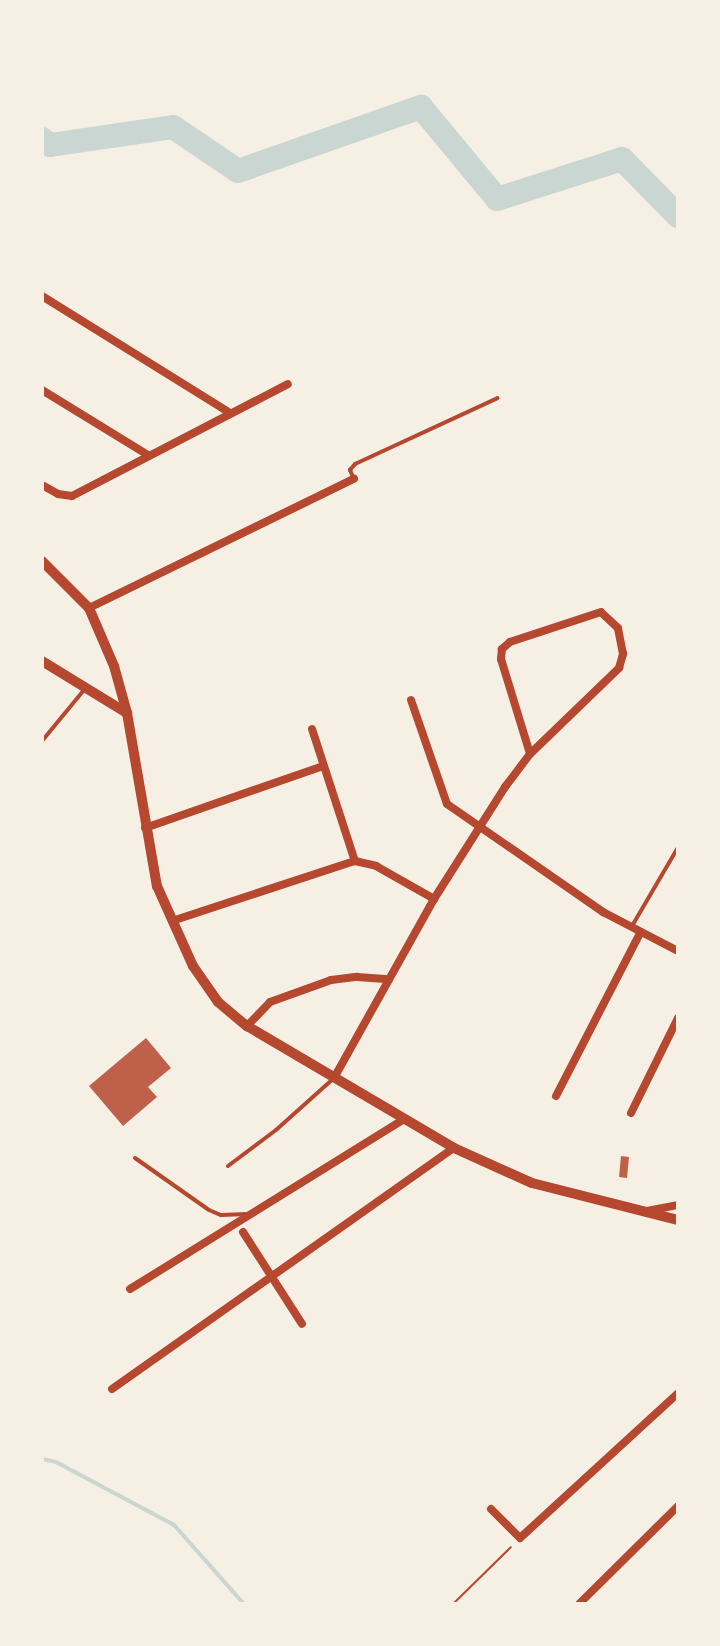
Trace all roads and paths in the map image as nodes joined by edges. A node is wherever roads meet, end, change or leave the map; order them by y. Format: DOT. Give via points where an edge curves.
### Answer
graph roads {
  1 [pos="42,296"];
  2 [pos="288,384"];
  3 [pos="42,390"];
  4 [pos="498,398"];
  5 [pos="228,412"];
  6 [pos="148,455"];
  7 [pos="354,479"];
  8 [pos="42,485"];
  9 [pos="42,561"];
  10 [pos="89,608"];
  11 [pos="42,661"];
  12 [pos="85,688"];
  13 [pos="411,700"];
  14 [pos="127,713"];
  15 [pos="312,729"];
  16 [pos="42,741"];
  17 [pos="530,754"];
  18 [pos="323,766"];
  19 [pos="479,826"];
  20 [pos="144,828"];
  21 [pos="677,849"];
  22 [pos="355,861"];
  23 [pos="434,899"];
  24 [pos="172,921"];
  25 [pos="631,928"];
  26 [pos="640,933"];
  27 [pos="678,951"];
  28 [pos="389,979"];
  29 [pos="678,1018"];
  30 [pos="247,1026"];
  31 [pos="334,1078"];
  32 [pos="556,1096"];
  33 [pos="631,1113"];
  34 [pos="404,1119"];
  35 [pos="454,1148"];
  36 [pos="135,1158"];
  37 [pos="228,1166"];
  38 [pos="678,1205"];
  39 [pos="646,1211"];
  40 [pos="249,1213"];
  41 [pos="678,1220"];
  42 [pos="243,1232"];
  43 [pos="271,1276"];
  44 [pos="130,1289"];
  45 [pos="302,1324"];
  46 [pos="112,1389"];
  47 [pos="678,1393"];
  48 [pos="678,1506"];
  49 [pos="491,1509"];
  50 [pos="520,1538"];
  51 [pos="453,1604"];
  52 [pos="579,1604"];
  1 -- 5 [label="street"];
  2 -- 5 [label="street"];
  3 -- 6 [label="street"];
  4 -- 7 [label="lane" via="355,464 350,470"];
  5 -- 6 [label="street"];
  6 -- 8 [label="street" via="72,496"];
  7 -- 10 [label="street"];
  9 -- 10 [label="street"];
  10 -- 14 [label="street"];
  11 -- 12 [label="street"];
  12 -- 14 [label="street"];
  12 -- 16 [label="lane"];
  13 -- 19 [label="street" via="441,794"];
  14 -- 20 [label="street"];
  15 -- 18 [label="street"];
  17 -- 17 [label="street" via="502,649 601,612 618,628 623,654 619,668"];
  17 -- 19 [label="street"];
  18 -- 20 [label="street"];
  18 -- 22 [label="street"];
  19 -- 23 [label="street"];
  19 -- 25 [label="street"];
  20 -- 24 [label="street" via="157,886"];
  21 -- 25 [label="lane"];
  22 -- 23 [label="street" via="376,866"];
  22 -- 24 [label="street"];
  23 -- 28 [label="street"];
  24 -- 30 [label="street" via="218,1002"];
  25 -- 26 [label="street"];
  26 -- 27 [label="street"];
  26 -- 32 [label="street"];
  28 -- 30 [label="street" via="331,980 270,1002"];
  28 -- 31 [label="street"];
  29 -- 33 [label="street"];
  30 -- 31 [label="street"];
  31 -- 34 [label="street"];
  31 -- 37 [label="lane"];
  34 -- 35 [label="street"];
  34 -- 40 [label="street"];
  35 -- 39 [label="street" via="532,1183"];
  35 -- 43 [label="street"];
  36 -- 40 [label="lane" via="209,1210 221,1215"];
  38 -- 39 [label="street"];
  39 -- 41 [label="street"];
  40 -- 44 [label="street"];
  42 -- 43 [label="street"];
  43 -- 45 [label="street"];
  43 -- 46 [label="street"];
  47 -- 50 [label="street"];
  48 -- 52 [label="street"];
  49 -- 50 [label="street"];
  50 -- 51 [label="path"];
}
